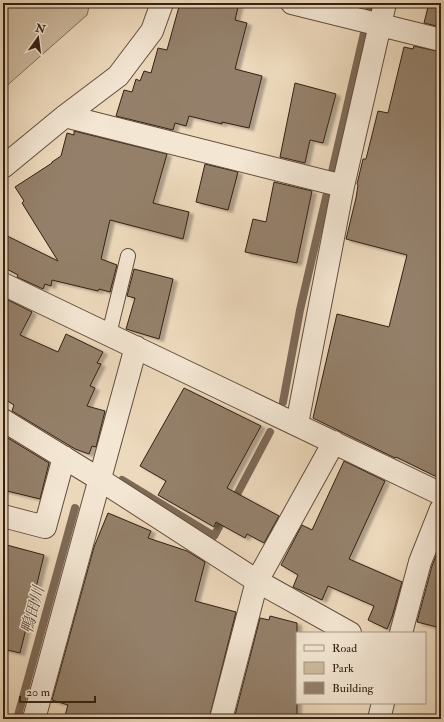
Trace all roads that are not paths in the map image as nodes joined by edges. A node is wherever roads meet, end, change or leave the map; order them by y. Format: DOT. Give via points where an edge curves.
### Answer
graph roads {
  1 [pos="162,3"];
  2 [pos="292,3"];
  3 [pos="385,3"];
  4 [pos="369,22"];
  5 [pos="441,40"];
  6 [pos="65,116"];
  7 [pos="3,167"];
  8 [pos="334,183"];
  9 [pos="128,256"];
  10 [pos="3,284"];
  11 [pos="109,334"];
  12 [pos="136,347"];
  13 [pos="3,420"];
  14 [pos="297,424"];
  15 [pos="334,442"];
  16 [pos="64,457"];
  17 [pos="99,478"];
  18 [pos="441,494"];
  19 [pos="441,509"];
  20 [pos="3,516"];
  21 [pos="257,581"];
  22 [pos="348,632"];
  23 [pos="401,632"];
  24 [pos="383,704"];
  25 [pos="34,719"];
  26 [pos="221,719"];
  27 [pos="379,719"];
  1 -- 6 [label="street" via="152,32 118,76"];
  2 -- 4 [label="street"];
  3 -- 4 [label="street"];
  4 -- 5 [label="street"];
  4 -- 8 [label="street"];
  6 -- 7 [label="street"];
  6 -- 8 [label="street"];
  8 -- 14 [label="street"];
  9 -- 11 [label="lane"];
  10 -- 11 [label="street"];
  11 -- 12 [label="street"];
  12 -- 14 [label="street"];
  12 -- 17 [label="street"];
  13 -- 16 [label="street"];
  14 -- 15 [label="street"];
  15 -- 18 [label="street"];
  15 -- 21 [label="street"];
  16 -- 17 [label="street"];
  16 -- 20 [label="street" via="45,527"];
  17 -- 21 [label="street"];
  17 -- 25 [label="street"];
  19 -- 23 [label="street" via="420,562"];
  21 -- 22 [label="street"];
  21 -- 26 [label="street"];
  24 -- 27 [label="street"];
}
